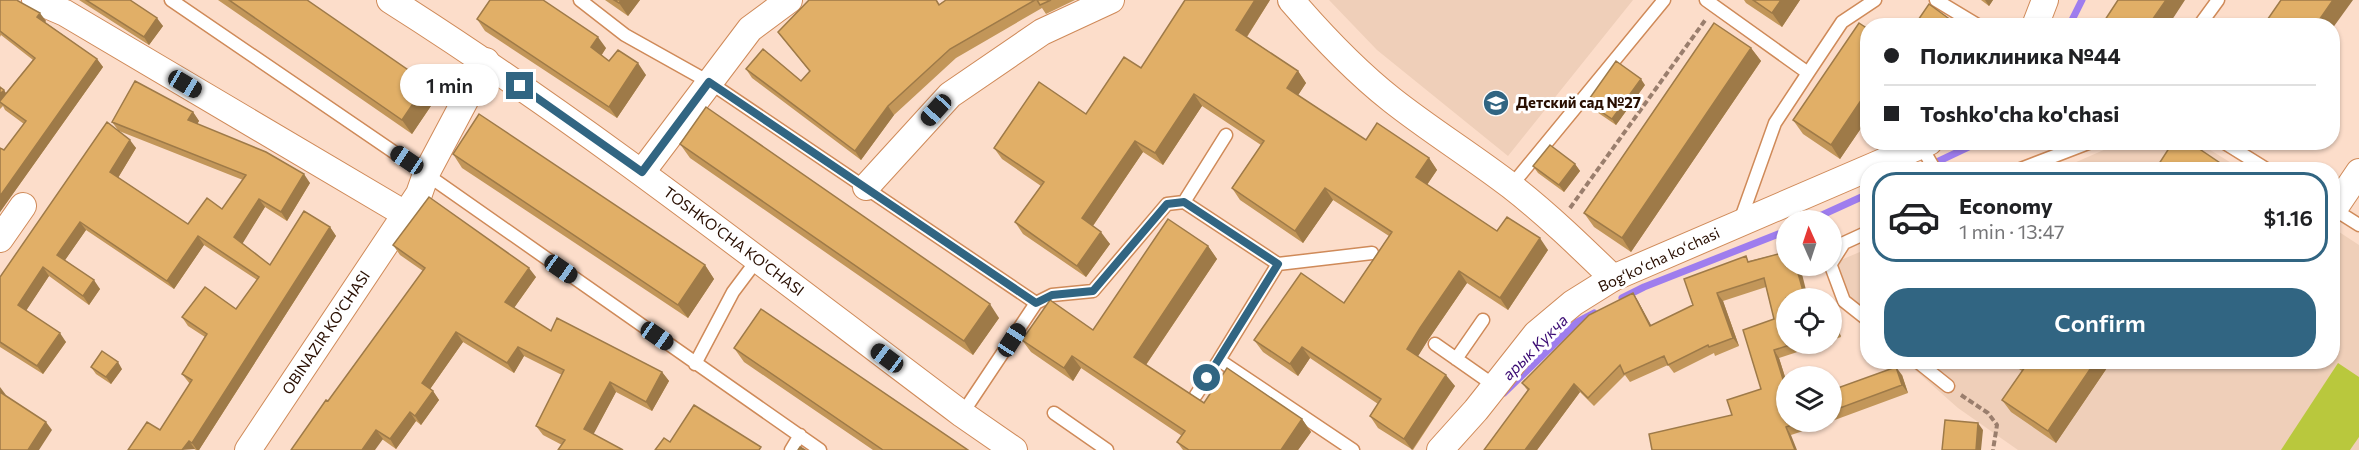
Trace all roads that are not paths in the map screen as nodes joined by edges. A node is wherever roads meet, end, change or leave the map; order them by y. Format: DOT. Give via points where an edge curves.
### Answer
graph roads {
  1 [pos="35,0"];
  2 [pos="171,0"];
  3 [pos="390,0"];
  4 [pos="580,0"];
  5 [pos="789,0"];
  6 [pos="1111,0"];
  7 [pos="1291,0"];
  8 [pos="1664,0"];
  9 [pos="1875,0"];
  10 [pos="1936,0"];
  11 [pos="2045,0"];
  12 [pos="2218,0"];
  13 [pos="1711,3"];
  14 [pos="1966,18"];
  15 [pos="2038,18"];
  16 [pos="2205,18"];
  17 [pos="486,61"];
  18 [pos="1808,73"];
  19 [pos="709,82"];
  20 [pos="1226,135"];
  21 [pos="1921,150"];
  22 [pos="2070,150"];
  23 [pos="2236,150"];
  24 [pos="1891,162"];
  25 [pos="2039,162"];
  26 [pos="2255,162"];
  27 [pos="642,172"];
  28 [pos="2359,172"];
  29 [pos="426,174"];
  30 [pos="1860,174"];
  31 [pos="1511,186"];
  32 [pos="866,187"];
  33 [pos="2340,198"];
  34 [pos="1184,202"];
  35 [pos="23,206"];
  36 [pos="2340,213"];
  37 [pos="405,214"];
  38 [pos="1740,222"];
  39 [pos="2359,225"];
  40 [pos="1860,236"];
  41 [pos="0,239"];
  42 [pos="1842,246"];
  43 [pos="1372,253"];
  44 [pos="757,260"];
  45 [pos="1278,264"];
  46 [pos="1835,276"];
  47 [pos="1613,278"];
  48 [pos="1036,303"];
  49 [pos="1860,314"];
  50 [pos="1483,320"];
  51 [pos="1435,344"];
  52 [pos="1456,359"];
  53 [pos="1219,360"];
  54 [pos="695,364"];
  55 [pos="1927,369"];
  56 [pos="1495,386"];
  57 [pos="1948,386"];
  58 [pos="1196,395"];
  59 [pos="962,414"];
  60 [pos="1054,414"];
  61 [pos="800,435"];
  62 [pos="248,450"];
  63 [pos="791,450"];
  64 [pos="820,450"];
  65 [pos="1014,450"];
  66 [pos="1107,450"];
  67 [pos="1353,450"];
  68 [pos="1440,450"];
  1 -- 37 [label="street" via="66,13"];
  2 -- 29 [label="lane"];
  3 -- 17 [label="street, TOSHKO'CHA KO'CHASI"];
  4 -- 19 [label="lane" via="625,35"];
  5 -- 19 [label="street" via="750,29"];
  6 -- 32 [label="street" via="1042,32 950,94"];
  7 -- 31 [label="street" via="1329,43 1392,100"];
  8 -- 31 [label="lane"];
  9 -- 18 [label="lane" via="1842,22"];
  10 -- 14 [label="lane"];
  11 -- 15 [label="street"];
  12 -- 16 [label="lane"];
  13 -- 18 [label="lane"];
  17 -- 27 [label="street, TOSHKO'CHA KO'CHASI"];
  17 -- 29 [label="street, OBINAZIR KO'CHASI"];
  18 -- 38 [label="lane" via="1775,123"];
  19 -- 27 [label="street"];
  19 -- 32 [label="lane"];
  20 -- 34 [label="lane"];
  21 -- 24 [label="street, Bogʻkoʻcha koʻchasi"];
  22 -- 25 [label="lane"];
  23 -- 26 [label="lane"];
  27 -- 44 [label="street, TOSHKO'CHA KO'CHASI"];
  28 -- 33 [label="street"];
  29 -- 37 [label="street, OBINAZIR KO'CHASI" via="419,194"];
  29 -- 54 [label="lane"];
  30 -- 38 [label="street, Bogʻkoʻcha koʻchasi"];
  31 -- 47 [label="street"];
  32 -- 48 [label="lane"];
  34 -- 45 [label="lane"];
  34 -- 48 [label="lane" via="1167,204 1093,291 1052,295"];
  35 -- 41 [label="street"];
  36 -- 39 [label="lane"];
  37 -- 62 [label="street, OBINAZIR KO'CHASI"];
  38 -- 47 [label="street, Bogʻkoʻcha koʻchasi"];
  40 -- 42 [label="lane"];
  43 -- 45 [label="lane"];
  44 -- 54 [label="lane" via="733,292"];
  44 -- 59 [label="street, TOSHKO'CHA KO'CHASI"];
  45 -- 53 [label="lane"];
  46 -- 49 [label="lane" via="1844,301"];
  47 -- 56 [label="street, Bogʻkoʻcha koʻchasi" via="1545,325"];
  48 -- 59 [label="lane"];
  50 -- 52 [label="lane"];
  51 -- 52 [label="lane"];
  52 -- 56 [label="lane"];
  53 -- 58 [label="lane"];
  53 -- 67 [label="lane"];
  54 -- 61 [label="lane"];
  55 -- 57 [label="lane"];
  56 -- 68 [label="street, Bogʻkoʻcha koʻchasi"];
  59 -- 65 [label="street, TOSHKO'CHA KO'CHASI"];
  60 -- 66 [label="lane"];
  61 -- 63 [label="lane"];
  61 -- 64 [label="lane"];
}
